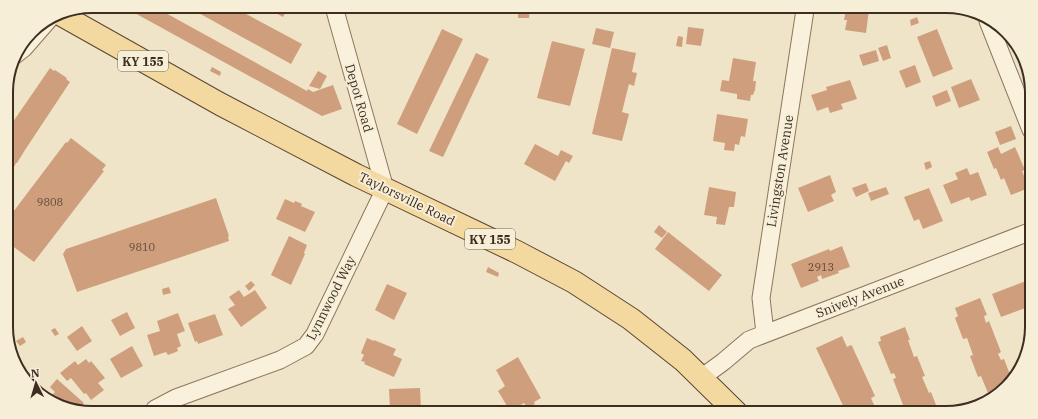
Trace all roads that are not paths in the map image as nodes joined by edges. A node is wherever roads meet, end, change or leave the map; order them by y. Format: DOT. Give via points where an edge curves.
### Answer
graph roads {
  1 [pos="336,13"];
  2 [pos="805,13"];
  3 [pos="66,18"];
  4 [pos="990,26"];
  5 [pos="1025,117"];
  6 [pos="385,189"];
  7 [pos="1025,234"];
  8 [pos="765,333"];
  9 [pos="701,378"];
  10 [pos="161,406"];
  11 [pos="730,406"];
  1 -- 6 [label="street, Depot Road"];
  2 -- 8 [label="street, Livingston Avenue" via="761,298"];
  3 -- 6 [label="main road, Taylorsville Road / KY 155" via="220,104"];
  4 -- 5 [label="street"];
  6 -- 9 [label="main road, Taylorsville Road / KY 155" via="574,282 631,319 683,360"];
  6 -- 10 [label="street, Lynnwood Way" via="315,334 306,346 280,360"];
  7 -- 8 [label="street, Snively Avenue"];
  8 -- 9 [label="street, Snively Avenue" via="749,340"];
  9 -- 11 [label="main road, Taylorsville Road / KY 155"];
}
